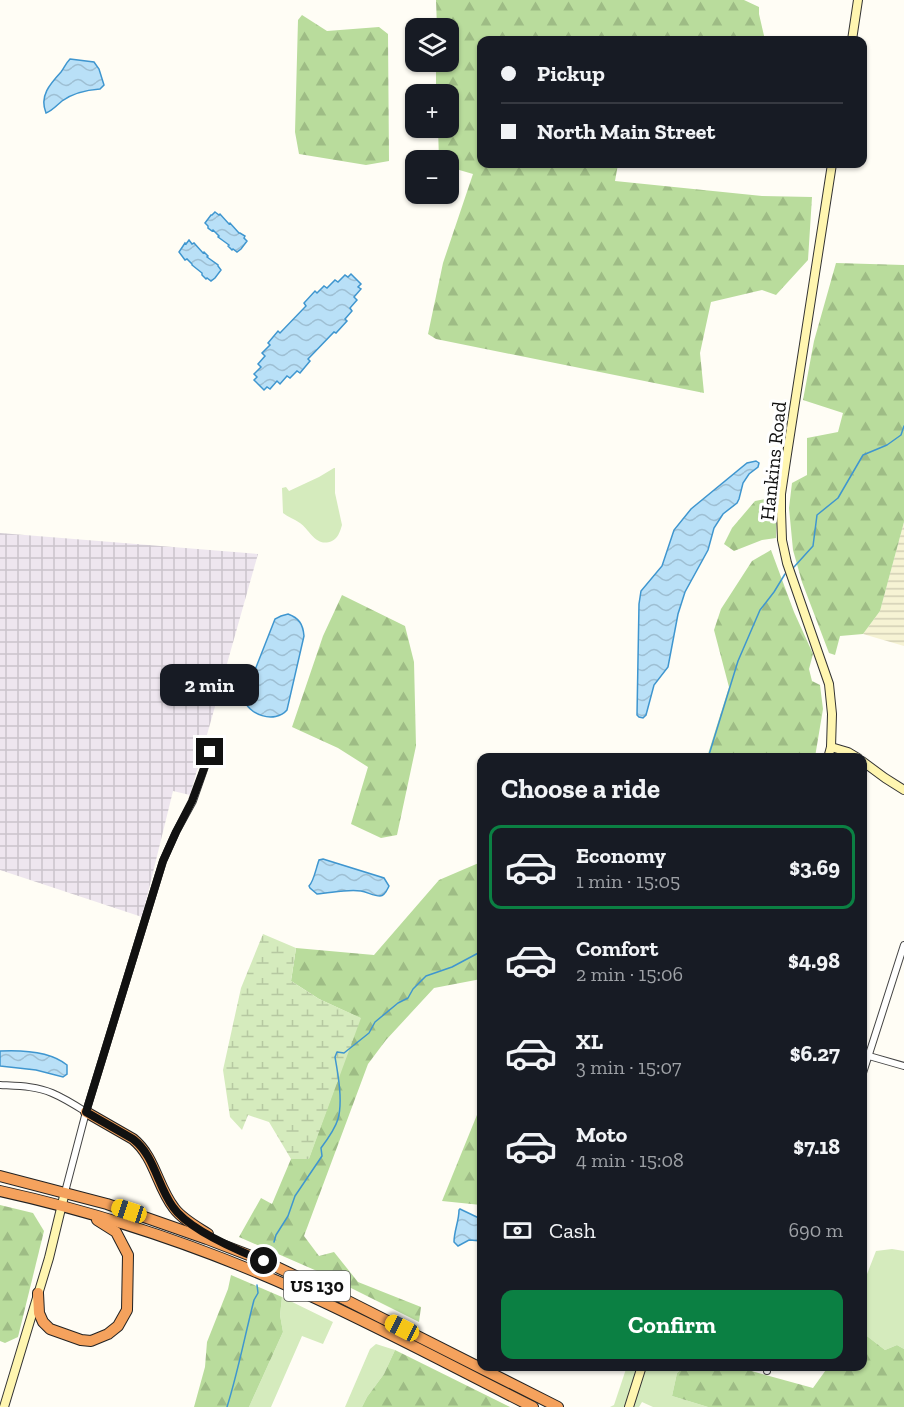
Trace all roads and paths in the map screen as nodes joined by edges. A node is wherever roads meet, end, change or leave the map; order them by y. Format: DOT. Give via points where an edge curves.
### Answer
graph roads {
  1 [pos="858,0"];
  2 [pos="853,36"];
  3 [pos="831,168"];
  4 [pos="831,747"];
  5 [pos="210,752"];
  6 [pos="829,753"];
  7 [pos="850,753"];
  8 [pos="867,765"];
  9 [pos="904,790"];
  10 [pos="904,945"];
  11 [pos="869,1056"];
  12 [pos="867,1062"];
  13 [pos="904,1066"];
  14 [pos="0,1085"];
  15 [pos="86,1112"];
  16 [pos="0,1176"];
  17 [pos="0,1191"];
  18 [pos="65,1192"];
  19 [pos="62,1206"];
  20 [pos="87,1213"];
  21 [pos="235,1249"];
  22 [pos="38,1293"];
  23 [pos="477,1366"];
  24 [pos="487,1371"];
  25 [pos="640,1371"];
  26 [pos="638,1378"];
  27 [pos="4,1407"];
  28 [pos="533,1407"];
  29 [pos="558,1407"];
  30 [pos="622,1407"];
  31 [pos="629,1407"];
  1 -- 2 [label="main road"];
  3 -- 4 [label="main road, Hankins Road" via="781,511 787,563 830,684"];
  4 -- 6 [label="main road, Hankins Road"];
  4 -- 7 [label="main road"];
  5 -- 15 [label="street" via="163,861"];
  8 -- 9 [label="main road"];
  10 -- 11 [label="street"];
  11 -- 12 [label="street"];
  11 -- 13 [label="street"];
  14 -- 15 [label="street" via="40,1089"];
  15 -- 18 [label="street"];
  15 -- 21 [label="highway" via="140,1144 177,1211 202,1231"];
  16 -- 18 [label="highway, US 130"];
  17 -- 19 [label="highway, US 130"];
  18 -- 19 [label="main road"];
  18 -- 21 [label="highway, US 130"];
  19 -- 20 [label="highway, US 130"];
  19 -- 22 [label="main road"];
  20 -- 22 [label="highway" via="116,1232 128,1255 127,1310 118,1326 91,1341 50,1329 39,1313"];
  20 -- 28 [label="highway, US 130" via="285,1284"];
  21 -- 23 [label="highway, US 130"];
  22 -- 27 [label="main road"];
  24 -- 29 [label="highway, US 130"];
  25 -- 26 [label="main road"];
  26 -- 30 [label="main road"];
  26 -- 31 [label="main road"];
}
